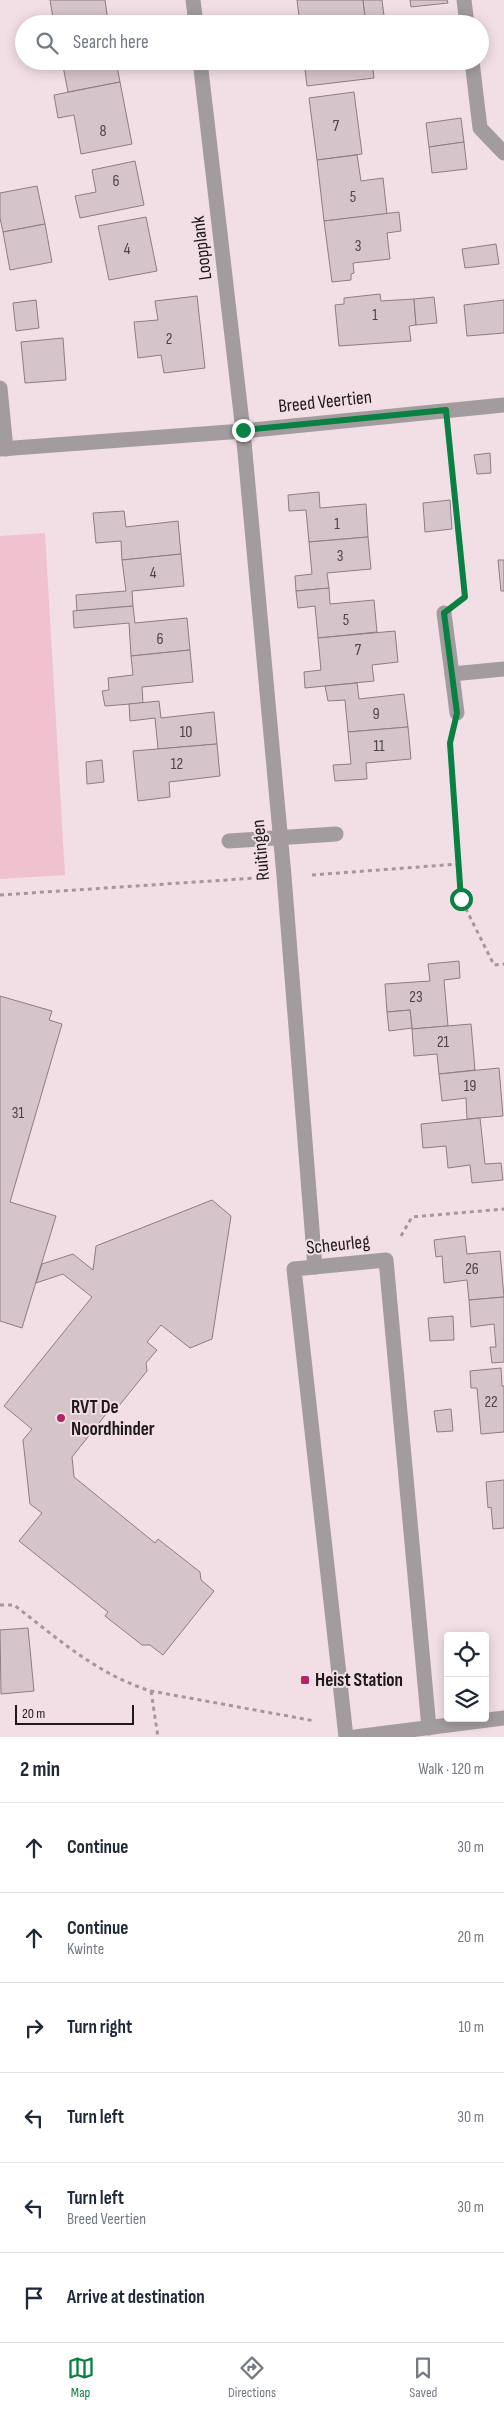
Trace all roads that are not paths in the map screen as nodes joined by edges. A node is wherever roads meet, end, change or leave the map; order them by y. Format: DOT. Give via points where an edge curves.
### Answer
graph roads {
  1 [pos="193,0"];
  2 [pos="464,0"];
  3 [pos="195,15"];
  4 [pos="466,15"];
  5 [pos="201,70"];
  6 [pos="473,70"];
  7 [pos="504,153"];
  8 [pos="0,388"];
  9 [pos="504,405"];
  10 [pos="243,430"];
  11 [pos="3,449"];
  12 [pos="444,613"];
  13 [pos="504,669"];
  14 [pos="452,674"];
  15 [pos="457,713"];
  16 [pos="336,834"];
  17 [pos="280,838"];
  18 [pos="230,841"];
  19 [pos="315,1267"];
  20 [pos="504,1718"];
  21 [pos="429,1728"];
  22 [pos="346,1737"];
  23 [pos="355,1737"];
  1 -- 3 [label="street"];
  2 -- 4 [label="street"];
  5 -- 10 [label="street, Loopplank"];
  6 -- 7 [label="street" via="480,128"];
  8 -- 11 [label="street"];
  9 -- 10 [label="street, Breed Veertien"];
  10 -- 11 [label="street, Breed Veertien"];
  10 -- 17 [label="street, Ruitingen"];
  12 -- 14 [label="street"];
  13 -- 14 [label="street"];
  14 -- 15 [label="street"];
  16 -- 17 [label="street"];
  17 -- 18 [label="street"];
  17 -- 19 [label="street, Ruitingen"];
  19 -- 21 [label="street, Scheurleg" via="386,1260"];
  19 -- 22 [label="street, Scheurleg" via="294,1269"];
  20 -- 21 [label="street"];
  21 -- 23 [label="street"];
}
